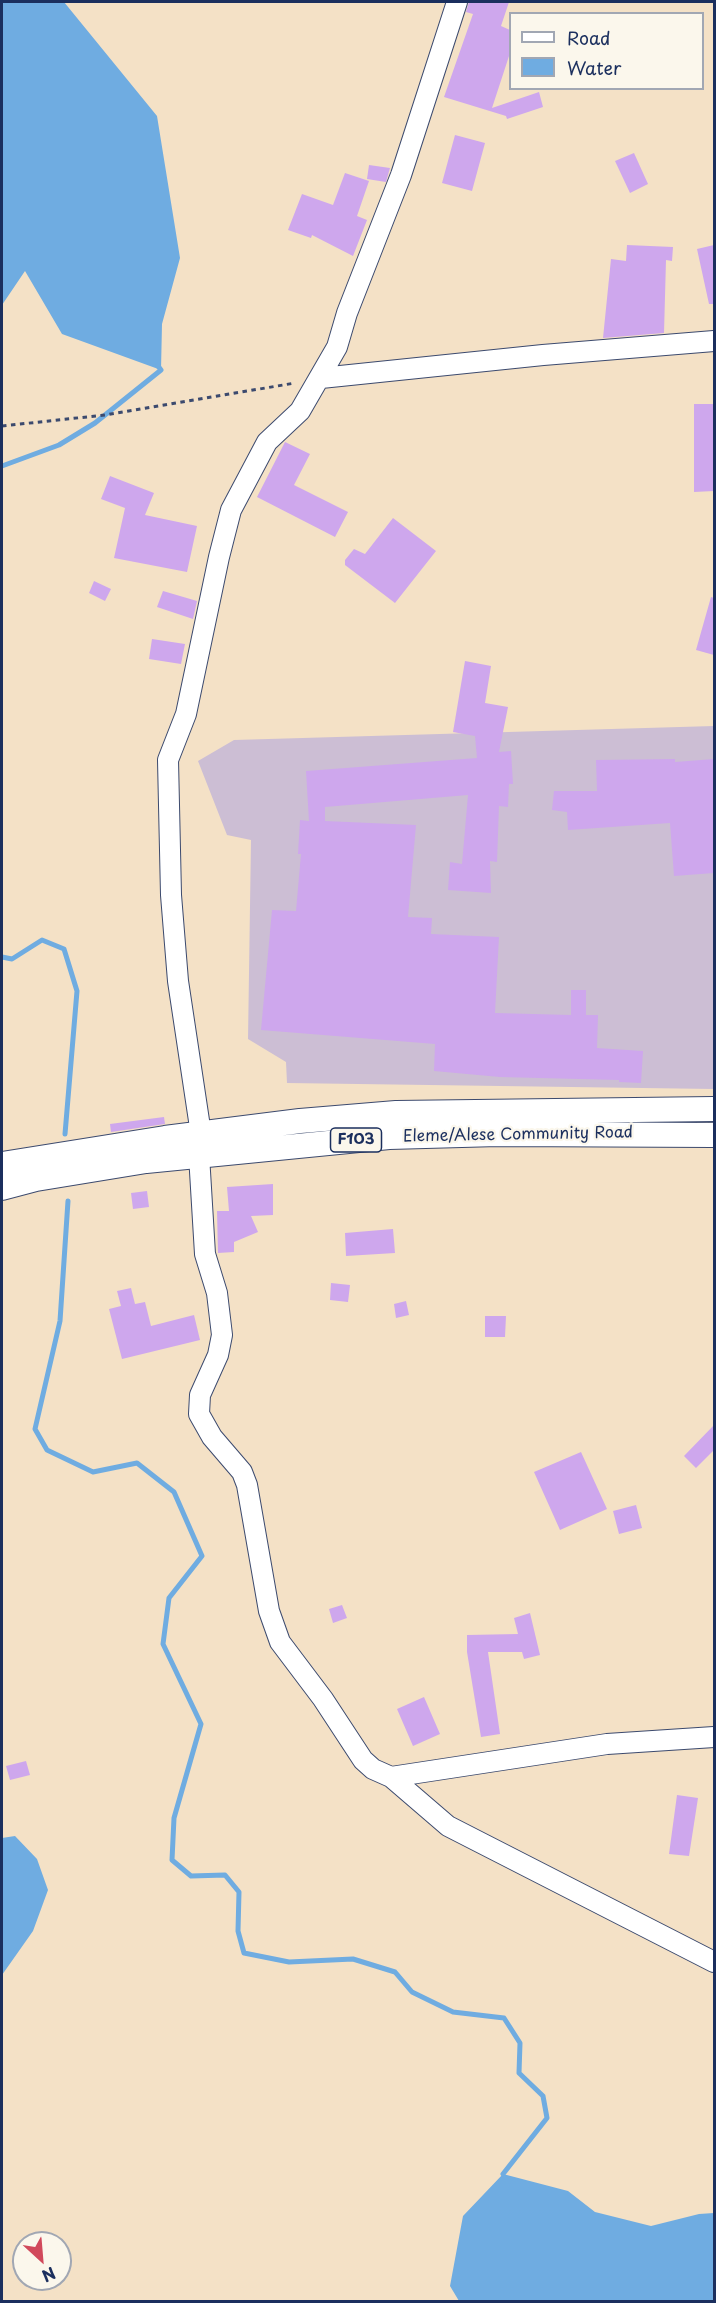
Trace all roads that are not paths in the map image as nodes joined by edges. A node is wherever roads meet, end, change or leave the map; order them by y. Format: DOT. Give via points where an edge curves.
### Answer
graph roads {
  1 [pos="457,2"];
  2 [pos="714,340"];
  3 [pos="321,378"];
  4 [pos="714,1109"];
  5 [pos="714,1135"];
  6 [pos="200,1144"];
  7 [pos="2,1164"];
  8 [pos="2,1188"];
  9 [pos="714,1737"];
  10 [pos="391,1777"];
  11 [pos="714,1962"];
  1 -- 3 [label="street" via="386,216 337,347"];
  2 -- 3 [label="street"];
  3 -- 6 [label="street" via="300,411 267,442 231,510 186,714 168,760 171,895 178,981"];
  4 -- 6 [label="main road, Eleme/Alese Community Road / F103" via="396,1113"];
  5 -- 6 [label="main road, Eleme/Alese Community Road / F103" via="498,1134"];
  6 -- 7 [label="main road, Eleme/Alese Community Road / F103" via="87,1149"];
  6 -- 8 [label="main road, Eleme/Alese Community Road / F103"];
  6 -- 10 [label="street" via="205,1254 217,1293 222,1335 218,1355 200,1395 199,1414 212,1437 242,1472 247,1485 269,1611 280,1642 363,1760"];
  9 -- 10 [label="street" via="607,1744"];
  10 -- 11 [label="street" via="448,1826"];
}
